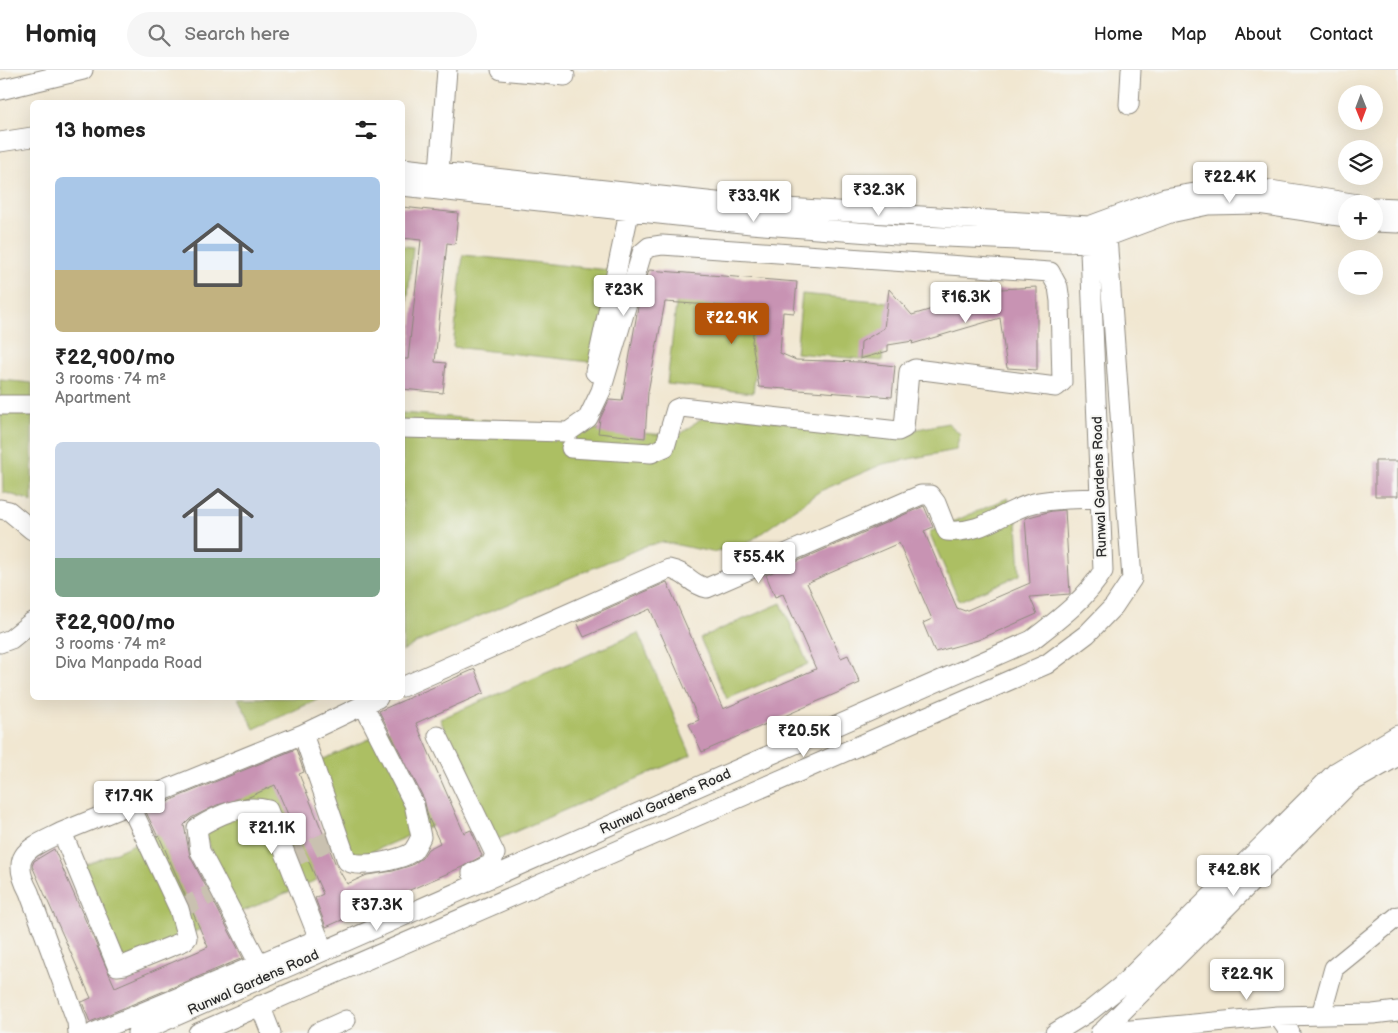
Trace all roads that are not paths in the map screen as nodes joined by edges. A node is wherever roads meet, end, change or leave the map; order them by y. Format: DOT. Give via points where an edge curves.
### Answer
graph roads {
  1 [pos="83,70"];
  2 [pos="447,70"];
  3 [pos="501,70"];
  4 [pos="1131,70"];
  5 [pos="53,74"];
  6 [pos="565,76"];
  7 [pos="0,90"];
  8 [pos="1129,105"];
  9 [pos="30,137"];
  10 [pos="0,142"];
  11 [pos="30,148"];
  12 [pos="0,151"];
  13 [pos="405,168"];
  14 [pos="439,171"];
  15 [pos="405,186"];
  16 [pos="1338,201"];
  17 [pos="632,202"];
  18 [pos="1383,207"];
  19 [pos="1398,208"];
  20 [pos="1338,216"];
  21 [pos="1383,223"];
  22 [pos="1398,224"];
  23 [pos="1097,232"];
  24 [pos="0,405"];
  25 [pos="30,405"];
  26 [pos="588,418"];
  27 [pos="405,428"];
  28 [pos="571,448"];
  29 [pos="1100,498"];
  30 [pos="0,508"];
  31 [pos="30,527"];
  32 [pos="30,624"];
  33 [pos="0,643"];
  34 [pos="405,686"];
  35 [pos="371,701"];
  36 [pos="303,734"];
  37 [pos="1398,735"];
  38 [pos="438,736"];
  39 [pos="1398,756"];
  40 [pos="130,805"];
  41 [pos="62,832"];
  42 [pos="1398,916"];
  43 [pos="319,939"];
  44 [pos="259,964"];
  45 [pos="260,1005"];
  46 [pos="1398,1011"];
  47 [pos="1086,1014"];
  48 [pos="1321,1015"];
  49 [pos="1278,1016"];
  50 [pos="346,1020"];
  51 [pos="78,1033"];
  52 [pos="93,1033"];
  53 [pos="137,1033"];
  54 [pos="198,1033"];
  55 [pos="271,1033"];
  56 [pos="317,1033"];
  57 [pos="1054,1033"];
  58 [pos="1101,1033"];
  59 [pos="1290,1033"];
  1 -- 5 [label="street"];
  2 -- 14 [label="street"];
  3 -- 6 [label="street"];
  4 -- 8 [label="street"];
  5 -- 7 [label="street"];
  9 -- 10 [label="street"];
  11 -- 12 [label="street"];
  13 -- 14 [label="street"];
  14 -- 17 [label="street"];
  15 -- 17 [label="street"];
  16 -- 23 [label="street" via="1230,187 1165,198"];
  17 -- 23 [label="street" via="751,224 887,234"];
  17 -- 26 [label="street"];
  18 -- 19 [label="street"];
  20 -- 23 [label="street" via="1258,204 1208,205"];
  21 -- 22 [label="street"];
  23 -- 29 [label="street, Runwal Gardens Road"];
  23 -- 45 [label="street, Runwal Gardens Road" via="1132,579 1114,606 1087,634 1047,664"];
  24 -- 25 [label="street"];
  26 -- 27 [label="street" via="568,432"];
  26 -- 28 [label="street" via="601,391 642,253 649,247 662,245 1050,272 1058,286 1062,382 1056,387 916,369 909,372 904,428 898,431 681,407 676,409 661,451"];
  29 -- 34 [label="street" via="1034,503 987,525 961,532 947,530 936,503 930,495 921,495 706,588 696,586 681,572 669,569"];
  29 -- 53 [label="street, Runwal Gardens Road" via="1103,571 1068,613 1032,640"];
  30 -- 31 [label="street"];
  32 -- 33 [label="street" via="11,639"];
  35 -- 36 [label="street"];
  35 -- 36 [label="street" via="414,804 421,837 412,852 375,864 352,865 347,861"];
  36 -- 40 [label="street"];
  37 -- 47 [label="street" via="1336,772 1120,987"];
  38 -- 43 [label="street" via="495,858 492,864"];
  39 -- 58 [label="street" via="1350,783"];
  40 -- 41 [label="street"];
  40 -- 41 [label="street" via="179,910 187,938 126,965 117,966"];
  41 -- 51 [label="street" via="23,855 19,866 77,1022"];
  42 -- 48 [label="street" via="1334,968"];
  43 -- 44 [label="street"];
  43 -- 44 [label="street" via="268,810 244,808 215,817 197,828 200,851"];
  44 -- 52 [label="street"];
  45 -- 54 [label="street, Runwal Gardens Road"];
  45 -- 55 [label="street"];
  46 -- 48 [label="street"];
  47 -- 57 [label="street"];
  47 -- 58 [label="street"];
  48 -- 49 [label="street"];
  49 -- 58 [label="street"];
  49 -- 59 [label="street"];
  50 -- 56 [label="street"];
}
